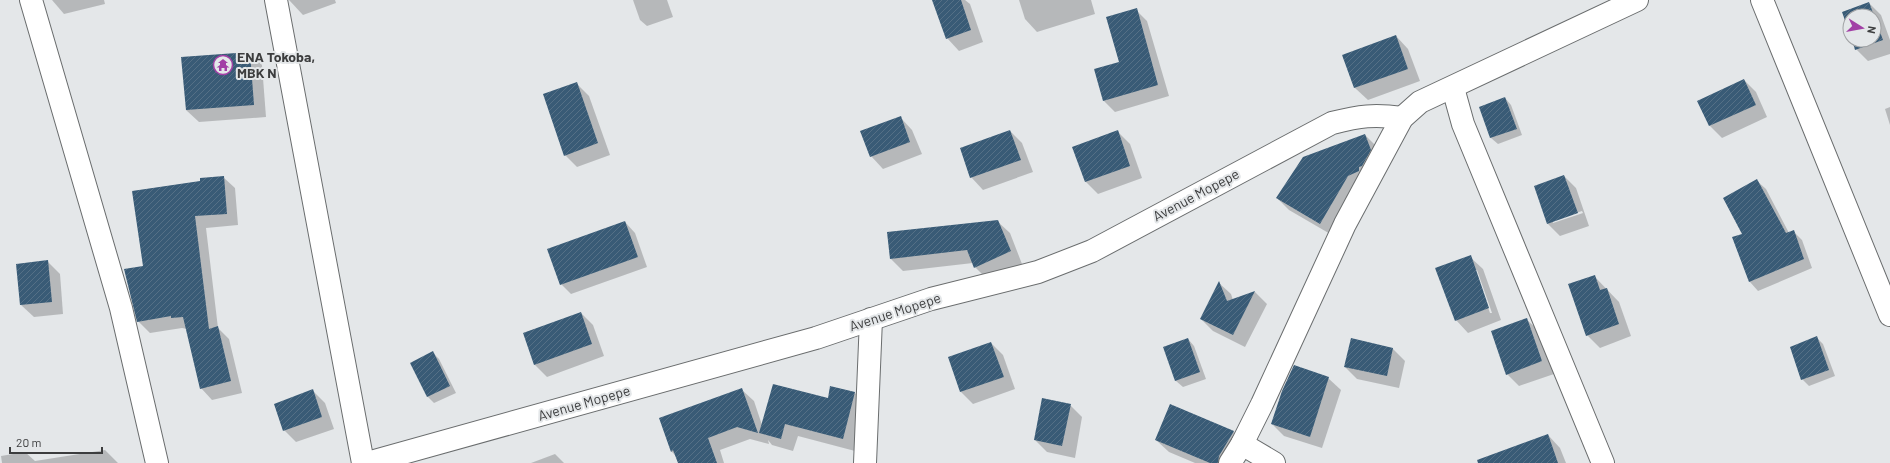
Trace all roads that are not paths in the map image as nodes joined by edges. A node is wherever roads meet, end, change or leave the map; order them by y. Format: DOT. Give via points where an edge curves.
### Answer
graph roads {
  1 [pos="30,0"];
  2 [pos="276,0"];
  3 [pos="1637,0"];
  4 [pos="1762,0"];
  5 [pos="1453,88"];
  6 [pos="1402,118"];
  7 [pos="1890,315"];
  8 [pos="871,319"];
  9 [pos="1242,444"];
  10 [pos="157,463"];
  11 [pos="363,463"];
  12 [pos="366,463"];
  13 [pos="865,463"];
  14 [pos="1230,463"];
  15 [pos="1274,463"];
  16 [pos="1603,463"];
  1 -- 10 [label="street" via="121,308"];
  2 -- 11 [label="street"];
  3 -- 5 [label="street"];
  4 -- 7 [label="street"];
  5 -- 6 [label="street" via="1420,102"];
  5 -- 16 [label="street" via="1463,124"];
  6 -- 8 [label="street, Avenue Mopepe" via="1372,115 1332,123 1092,251 1038,272 932,299"];
  6 -- 9 [label="street" via="1345,224"];
  8 -- 12 [label="street, Avenue Mopepe" via="808,340"];
  8 -- 13 [label="street"];
  9 -- 14 [label="street"];
  9 -- 15 [label="street"];
}
